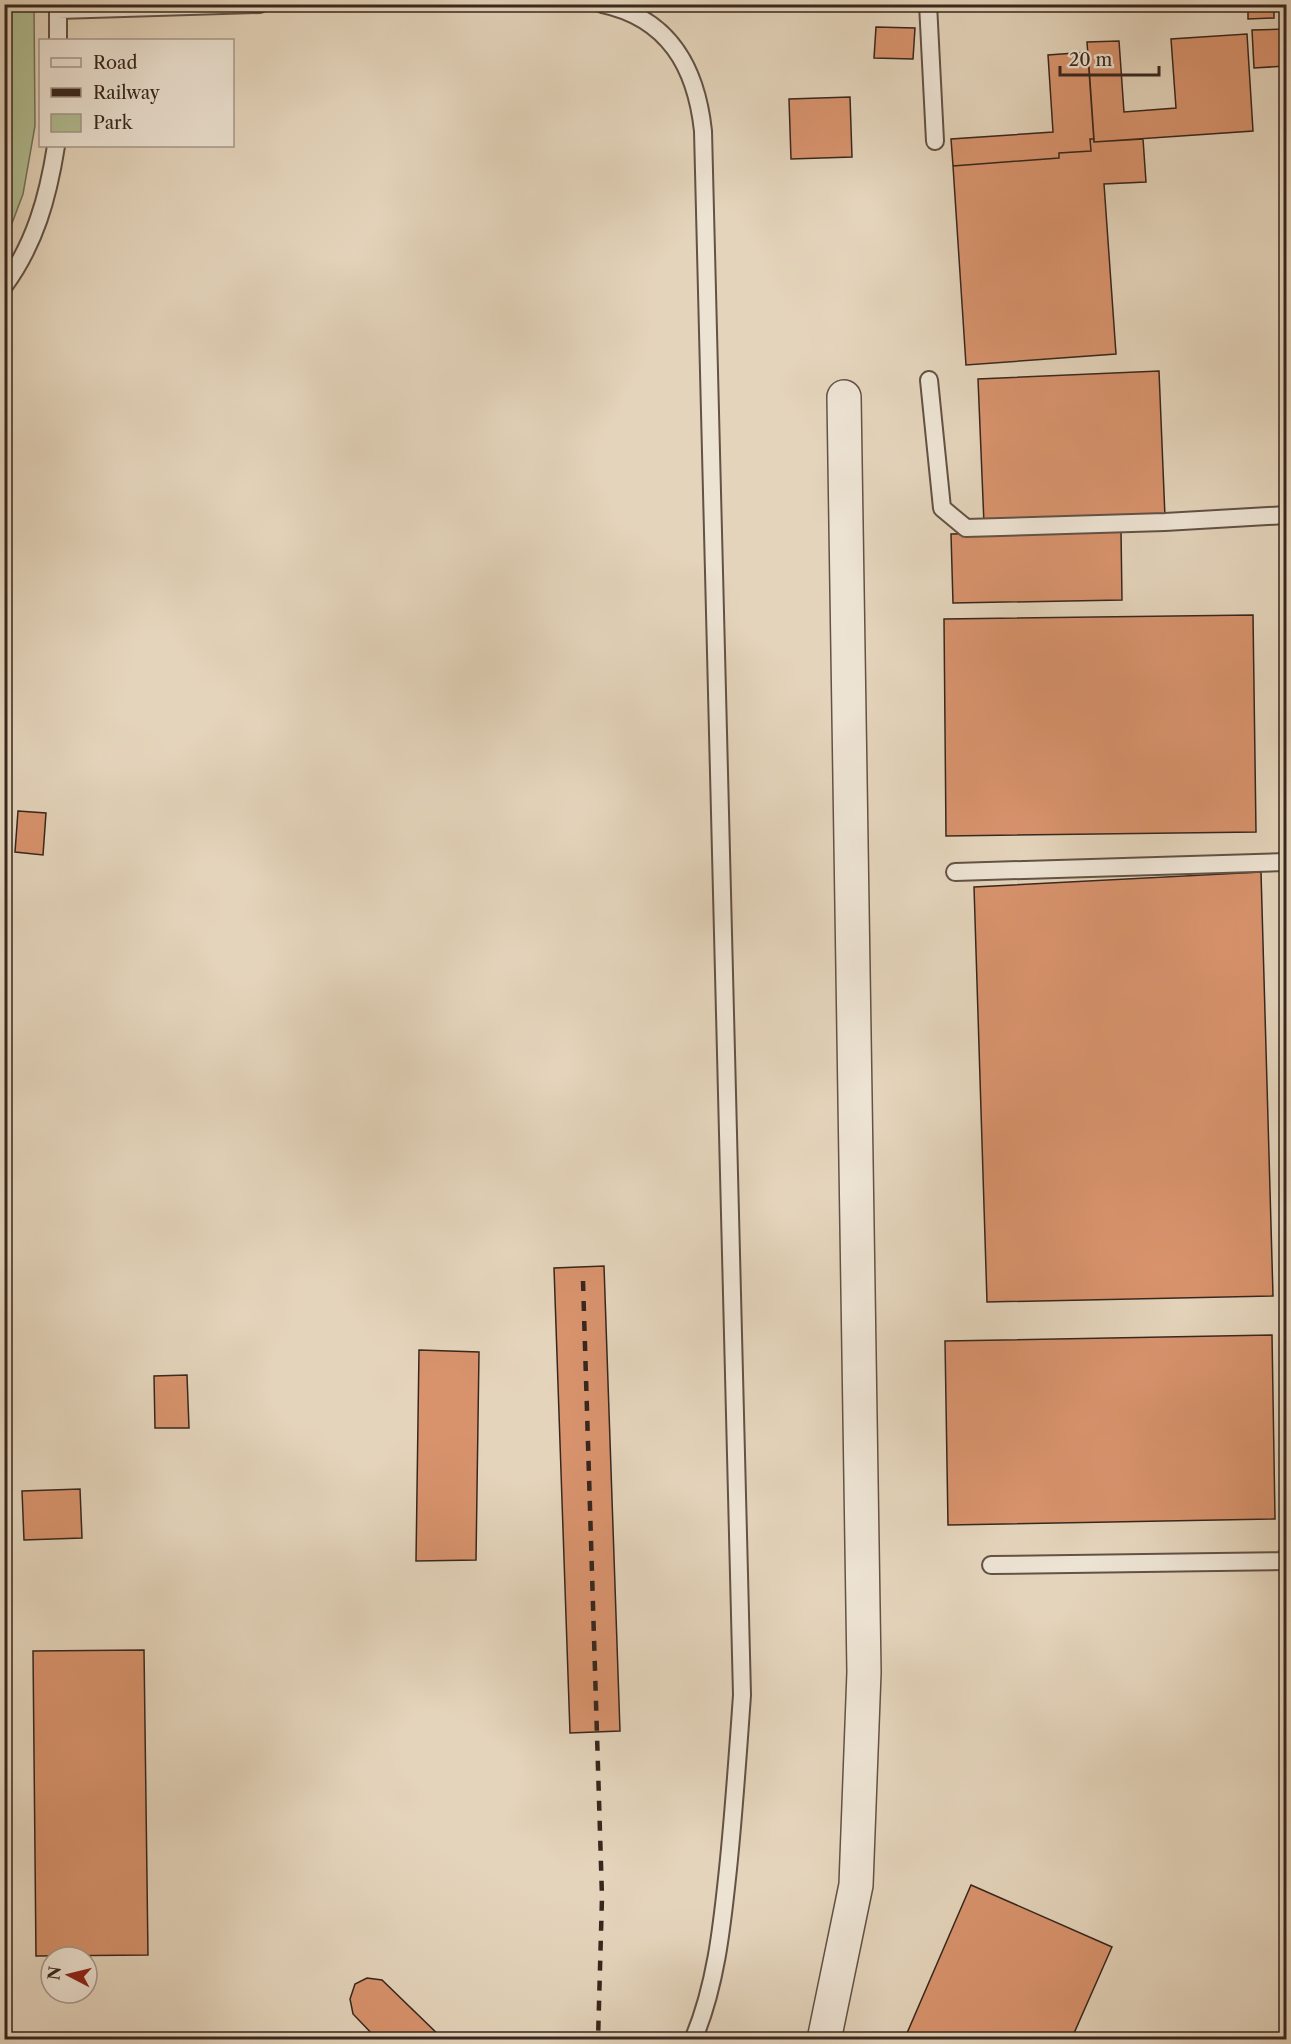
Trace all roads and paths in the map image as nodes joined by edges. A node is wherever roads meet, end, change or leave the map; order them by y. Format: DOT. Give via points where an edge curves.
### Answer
graph roads {
  1 [pos="260,4"];
  2 [pos="602,4"];
  3 [pos="928,4"];
  4 [pos="58,7"];
  5 [pos="58,39"];
  6 [pos="935,141"];
  7 [pos="56,147"];
  8 [pos="4,286"];
  9 [pos="929,380"];
  10 [pos="844,397"];
  11 [pos="1287,515"];
  12 [pos="1287,862"];
  13 [pos="956,872"];
  14 [pos="1286,1560"];
  15 [pos="991,1565"];
  16 [pos="693,2040"];
  17 [pos="825,2040"];
  1 -- 4 [label="lane"];
  2 -- 16 [label="lane" via="640,17 674,47 694,87 703,130 742,1695 719,1940"];
  3 -- 6 [label="lane"];
  4 -- 5 [label="lane"];
  7 -- 8 [label="lane" via="40,218 29,246"];
  9 -- 11 [label="lane" via="942,507 966,528"];
  10 -- 17 [label="street" via="864,1672 856,1885"];
  12 -- 13 [label="lane"];
  14 -- 15 [label="lane"];
}
